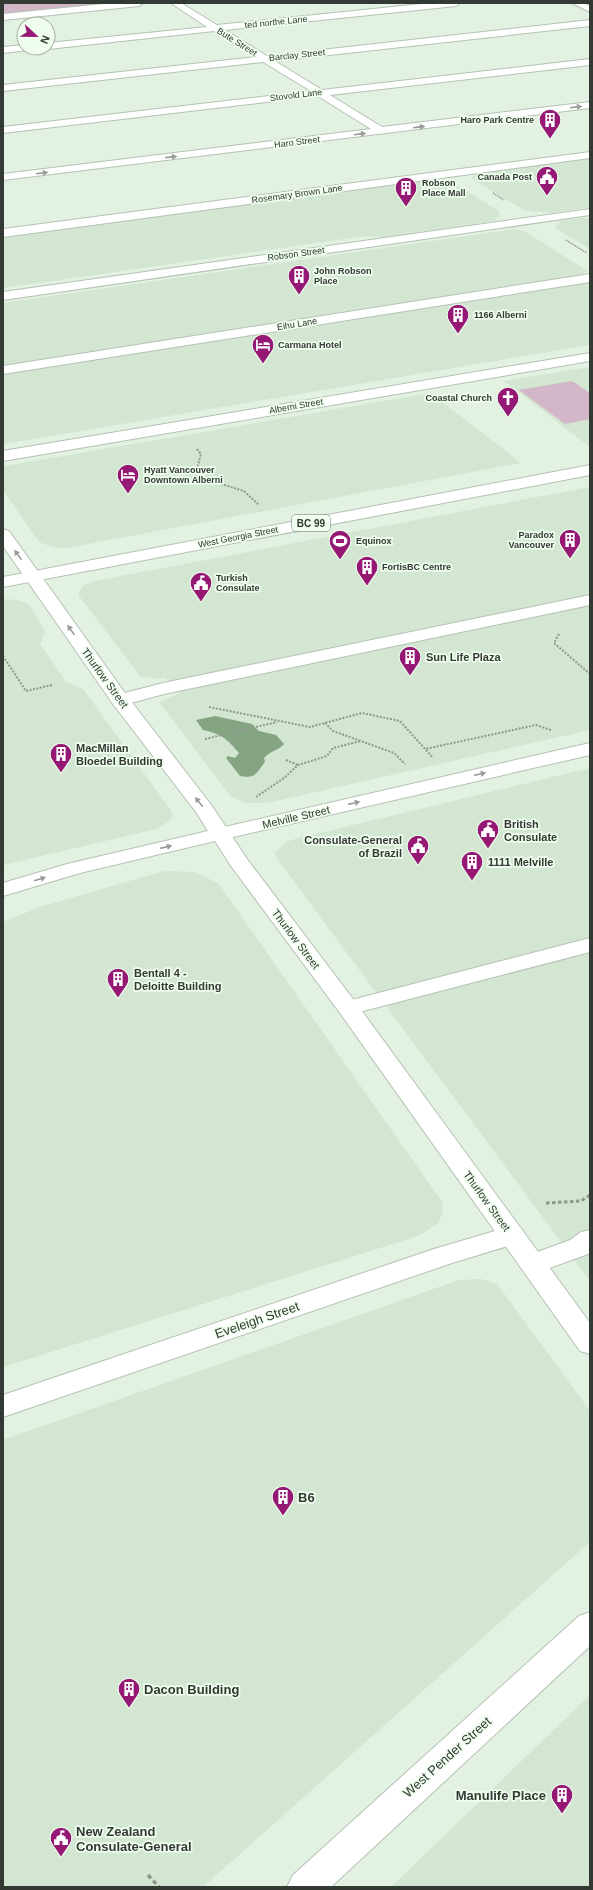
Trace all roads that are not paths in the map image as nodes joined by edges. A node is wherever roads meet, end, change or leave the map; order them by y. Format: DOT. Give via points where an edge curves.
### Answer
graph roads {
  1 [pos="139,3"];
  2 [pos="175,3"];
  3 [pos="456,3"];
  4 [pos="576,3"];
  5 [pos="590,9"];
  6 [pos="3,16"];
  7 [pos="590,23"];
  8 [pos="216,28"];
  9 [pos="56,45"];
  10 [pos="16,49"];
  11 [pos="3,50"];
  12 [pos="266,59"];
  13 [pos="590,62"];
  14 [pos="3,88"];
  15 [pos="321,93"];
  16 [pos="590,105"];
  17 [pos="377,128"];
  18 [pos="3,130"];
  19 [pos="590,155"];
  20 [pos="3,177"];
  21 [pos="590,212"];
  22 [pos="3,233"];
  23 [pos="590,278"];
  24 [pos="3,296"];
  25 [pos="590,357"];
  26 [pos="3,370"];
  27 [pos="3,456"];
  28 [pos="590,470"];
  29 [pos="3,534"];
  30 [pos="33,576"];
  31 [pos="3,582"];
  32 [pos="590,600"];
  33 [pos="120,700"];
  34 [pos="590,749"];
  35 [pos="220,834"];
  36 [pos="3,890"];
  37 [pos="590,945"];
  38 [pos="348,1008"];
  39 [pos="512,1235"];
  40 [pos="590,1239"];
  41 [pos="533,1264"];
  42 [pos="590,1344"];
  43 [pos="3,1406"];
  44 [pos="590,1626"];
  45 [pos="305,1887"];
  1 -- 6 [label="main road"];
  2 -- 8 [label="main road, Bute Street"];
  3 -- 8 [label="main road, ted northe Lane"];
  4 -- 5 [label="main road"];
  7 -- 12 [label="main road, Barclay Street"];
  8 -- 9 [label="main road, ted northe Lane"];
  8 -- 12 [label="main road, Bute Street"];
  10 -- 11 [label="main road"];
  12 -- 14 [label="main road, Barclay Street"];
  12 -- 15 [label="main road, Bute Street"];
  13 -- 15 [label="main road, Stovold Lane"];
  15 -- 17 [label="main road, Bute Street"];
  15 -- 18 [label="main road, Stovold Lane"];
  20 -- 16 [label="main road, Haro Street, one-way"];
  19 -- 22 [label="main road, Rosemary Brown Lane"];
  21 -- 24 [label="main road, Robson Street"];
  23 -- 26 [label="main road, Eihu Lane"];
  25 -- 27 [label="main road, Alberni Street"];
  28 -- 30 [label="main road, West Georgia Street / BC 99"];
  30 -- 29 [label="main road, Thurlow Street, one-way"];
  30 -- 31 [label="main road, West Georgia Street / BC 99"];
  33 -- 30 [label="main road, Thurlow Street, one-way"];
  32 -- 33 [label="main road"];
  35 -- 33 [label="main road, Thurlow Street, one-way" via="205,810"];
  35 -- 34 [label="main road, Melville Street, one-way"];
  36 -- 35 [label="main road, Melville Street, one-way" via="74,868"];
  35 -- 38 [label="main road, Thurlow Street"];
  37 -- 38 [label="main road"];
  38 -- 39 [label="main road, Thurlow Street"];
  39 -- 41 [label="main road, Thurlow Street"];
  39 -- 43 [label="main road, Eveleigh Street" via="443,1256"];
  40 -- 41 [label="main road" via="579,1247"];
  41 -- 42 [label="main road, Thurlow Street"];
  44 -- 45 [label="main road, West Pender Street"];
}
